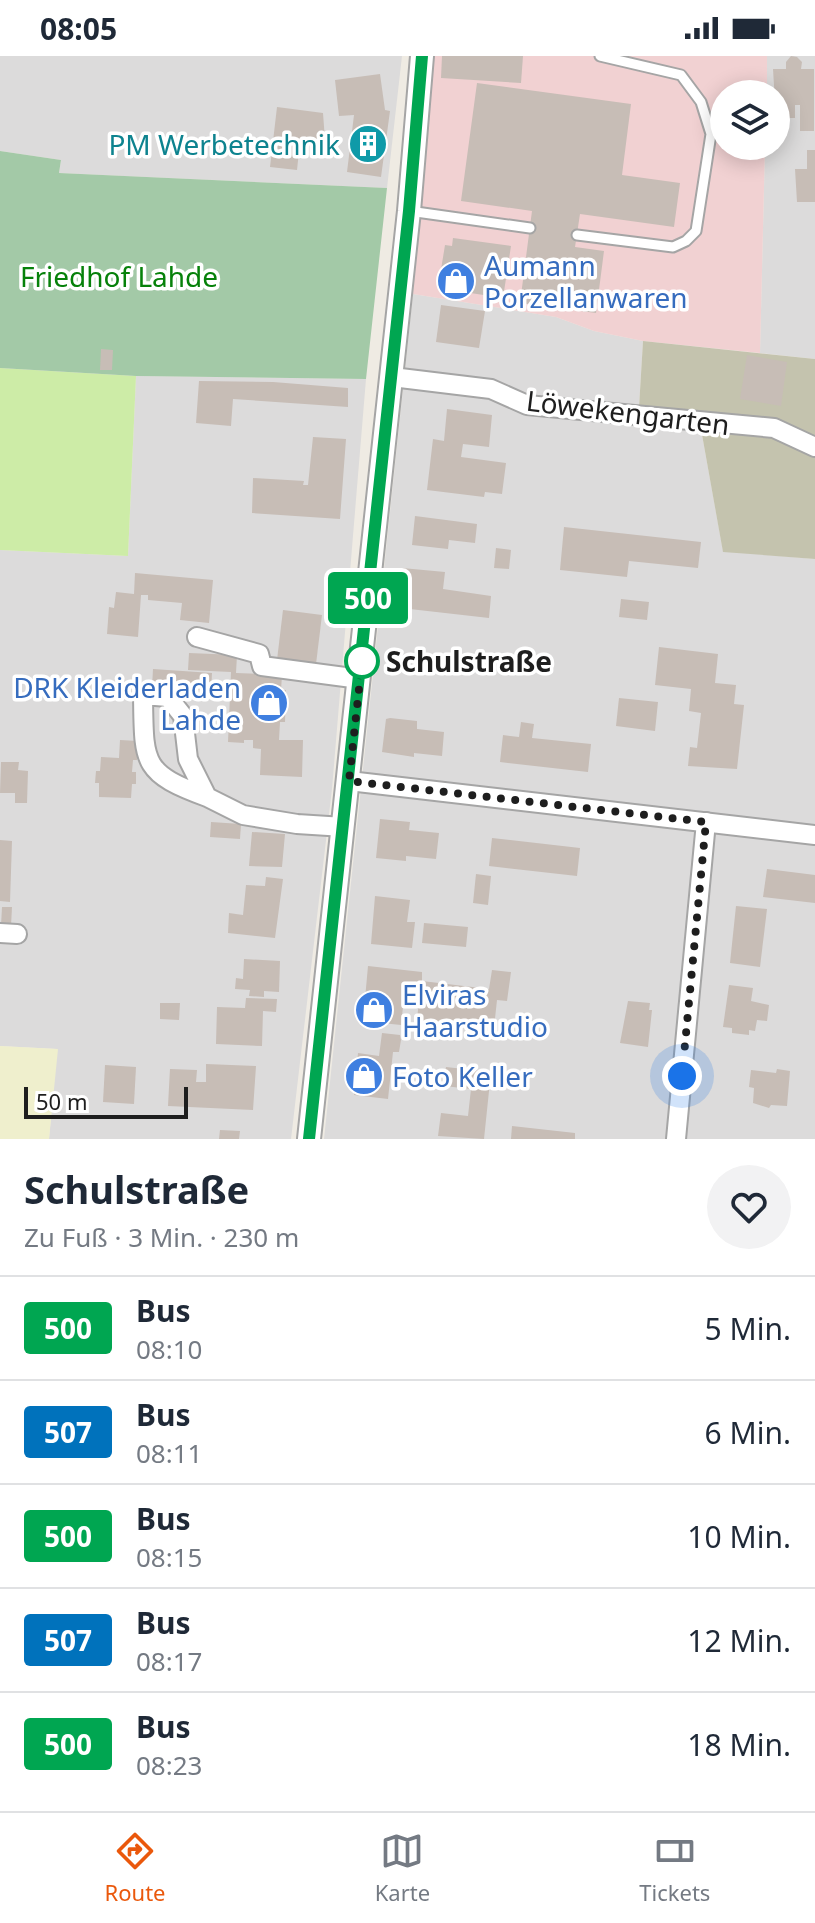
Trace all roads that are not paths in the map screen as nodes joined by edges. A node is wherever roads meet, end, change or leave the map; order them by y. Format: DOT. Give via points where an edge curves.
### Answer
graph roads {
  1 [pos="422,56"];
  2 [pos="600,56"];
  3 [pos="409,211"];
  4 [pos="530,228"];
  5 [pos="577,235"];
  6 [pos="392,377"];
  7 [pos="815,447"];
  8 [pos="197,637"];
  9 [pos="360,679"];
  10 [pos="349,781"];
  11 [pos="207,797"];
  12 [pos="706,822"];
  13 [pos="344,827"];
  14 [pos="815,835"];
  15 [pos="309,1139"];
  16 [pos="676,1139"];
  1 -- 3 [label="street"];
  2 -- 5 [label="lane" via="681,75 701,102 711,134 696,231 686,241 673,247"];
  3 -- 4 [label="lane"];
  3 -- 6 [label="street"];
  6 -- 7 [label="street, Löwekengarten" via="491,389 527,405 774,428"];
  6 -- 9 [label="street"];
  8 -- 9 [label="street" via="259,654 262,666"];
  9 -- 10 [label="street"];
  10 -- 12 [label="street"];
  10 -- 13 [label="street"];
  11 -- 11 [label="street" via="171,784 151,767 143,735 143,695 168,697 183,716 188,759"];
  11 -- 13 [label="street" via="243,815"];
  12 -- 14 [label="street"];
  12 -- 16 [label="street"];
  13 -- 15 [label="street"];
}
